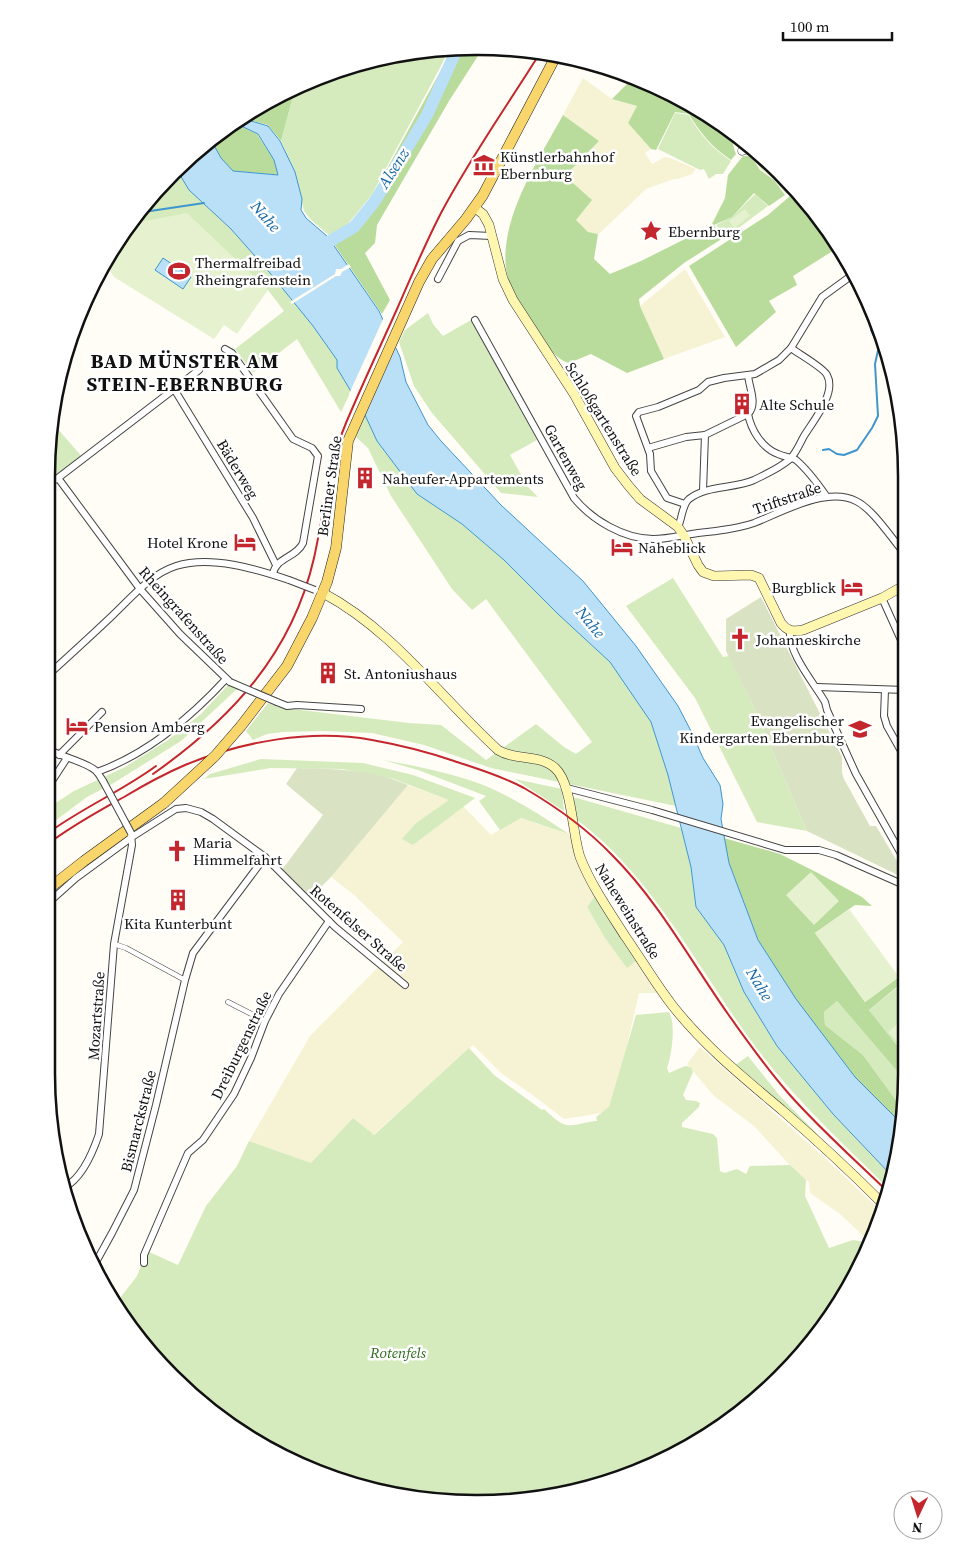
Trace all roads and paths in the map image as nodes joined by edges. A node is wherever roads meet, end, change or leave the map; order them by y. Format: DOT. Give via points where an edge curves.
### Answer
graph roads {
  1 [pos="553,62"];
  2 [pos="474,208"];
  3 [pos="492,236"];
  4 [pos="848,277"];
  5 [pos="438,280"];
  6 [pos="476,320"];
  7 [pos="791,348"];
  8 [pos="225,349"];
  9 [pos="199,370"];
  10 [pos="748,376"];
  11 [pos="174,389"];
  12 [pos="748,414"];
  13 [pos="705,435"];
  14 [pos="648,448"];
  15 [pos="791,458"];
  16 [pos="58,478"];
  17 [pos="55,481"];
  18 [pos="703,491"];
  19 [pos="827,497"];
  20 [pos="685,504"];
  21 [pos="678,527"];
  22 [pos="684,536"];
  23 [pos="898,546"];
  24 [pos="276,565"];
  25 [pos="273,574"];
  26 [pos="140,589"];
  27 [pos="898,589"];
  28 [pos="319,591"];
  29 [pos="882,598"];
  30 [pos="790,631"];
  31 [pos="898,633"];
  32 [pos="55,668"];
  33 [pos="228,681"];
  34 [pos="817,688"];
  35 [pos="885,690"];
  36 [pos="898,690"];
  37 [pos="361,710"];
  38 [pos="102,712"];
  39 [pos="898,746"];
  40 [pos="55,753"];
  41 [pos="59,756"];
  42 [pos="67,758"];
  43 [pos="98,772"];
  44 [pos="55,776"];
  45 [pos="567,788"];
  46 [pos="131,835"];
  47 [pos="898,848"];
  48 [pos="265,858"];
  49 [pos="898,882"];
  50 [pos="55,884"];
  51 [pos="55,897"];
  52 [pos="329,921"];
  53 [pos="114,944"];
  54 [pos="185,980"];
  55 [pos="405,985"];
  56 [pos="228,1002"];
  57 [pos="265,1021"];
  58 [pos="69,1183"];
  59 [pos="879,1200"];
  60 [pos="98,1259"];
  61 [pos="144,1263"];
  1 -- 2 [label="main road, Berliner Straße"];
  2 -- 3 [label="main road, Schloßgartenstraße" via="486,218"];
  2 -- 28 [label="main road, Berliner Straße" via="432,259 348,441 336,548 330,573"];
  3 -- 5 [label="street" via="469,235 458,241"];
  3 -- 21 [label="main road, Schloßgartenstraße" via="512,300 574,394 615,468 640,499"];
  4 -- 7 [label="street" via="822,297"];
  6 -- 22 [label="street, Gartenweg" via="582,508 602,522 636,538 654,540"];
  7 -- 10 [label="street" via="779,360"];
  7 -- 15 [label="street" via="823,369 829,382 824,404"];
  8 -- 24 [label="street" via="232,353 293,439 312,448 318,456 304,542 297,551"];
  9 -- 11 [label="street"];
  10 -- 12 [label="street" via="753,401"];
  10 -- 14 [label="street" via="708,382 699,390 639,412 636,416"];
  11 -- 16 [label="street"];
  11 -- 24 [label="street, Bäderweg" via="253,518"];
  12 -- 13 [label="street"];
  12 -- 15 [label="street" via="765,446"];
  13 -- 14 [label="street"];
  13 -- 18 [label="street"];
  14 -- 20 [label="street" via="651,471 665,496"];
  15 -- 18 [label="street" via="752,481"];
  15 -- 19 [label="street" via="800,464"];
  16 -- 17 [label="street"];
  16 -- 26 [label="street, Rheingrafenstraße"];
  18 -- 20 [label="street"];
  19 -- 22 [label="street, Triftstraße" via="746,525"];
  19 -- 23 [label="street, Triftstraße" via="840,496 862,504"];
  20 -- 21 [label="street"];
  21 -- 22 [label="main road, Schloßgartenstraße"];
  22 -- 30 [label="main road, Schloßgartenstraße" via="703,572 714,576 752,575 759,578 781,623"];
  24 -- 25 [label="street"];
  25 -- 26 [label="street" via="234,565 188,564 164,571"];
  25 -- 28 [label="street, bridge"];
  26 -- 32 [label="street"];
  26 -- 33 [label="street, Rheingrafenstraße"];
  27 -- 29 [label="main road"];
  28 -- 45 [label="main road, Naheweinstraße" via="344,605 385,637 498,750 550,764"];
  28 -- 50 [label="main road, Berliner Straße, bridge" via="298,646 286,666 215,756 164,803"];
  29 -- 30 [label="main road" via="803,630"];
  29 -- 31 [label="street"];
  30 -- 34 [label="street" via="794,650"];
  33 -- 37 [label="street, Rheingrafenstraße, bridge" via="287,706"];
  33 -- 43 [label="street" via="163,737"];
  34 -- 35 [label="street"];
  34 -- 47 [label="street" via="856,774"];
  35 -- 36 [label="street"];
  35 -- 39 [label="street" via="884,716"];
  38 -- 41 [label="street"];
  40 -- 41 [label="street"];
  41 -- 42 [label="street"];
  42 -- 43 [label="street"];
  42 -- 44 [label="street"];
  43 -- 46 [label="street, bridge"];
  45 -- 49 [label="street" via="790,851 811,849 828,852"];
  45 -- 59 [label="main road, Naheweinstraße" via="577,846 592,883 671,1004 707,1045"];
  46 -- 48 [label="street, Rotenfelser Straße" via="176,809 186,808 213,819"];
  46 -- 51 [label="street, Rotenfelser Straße"];
  46 -- 53 [label="street, Mozartstraße" via="132,845"];
  48 -- 52 [label="street, Rotenfelser Straße"];
  48 -- 54 [label="street, Bismarckstraße" via="194,952"];
  52 -- 55 [label="street, Rotenfelser Straße"];
  52 -- 57 [label="street, Dreiburgenstraße" via="279,994"];
  53 -- 54 [label="street"];
  53 -- 58 [label="street, Mozartstraße" via="99,1134 82,1169"];
  54 -- 60 [label="street, Bismarckstraße" via="134,1190"];
  56 -- 57 [label="street"];
  57 -- 61 [label="street, Dreiburgenstraße" via="234,1094 202,1140 188,1153 144,1255"];
}
